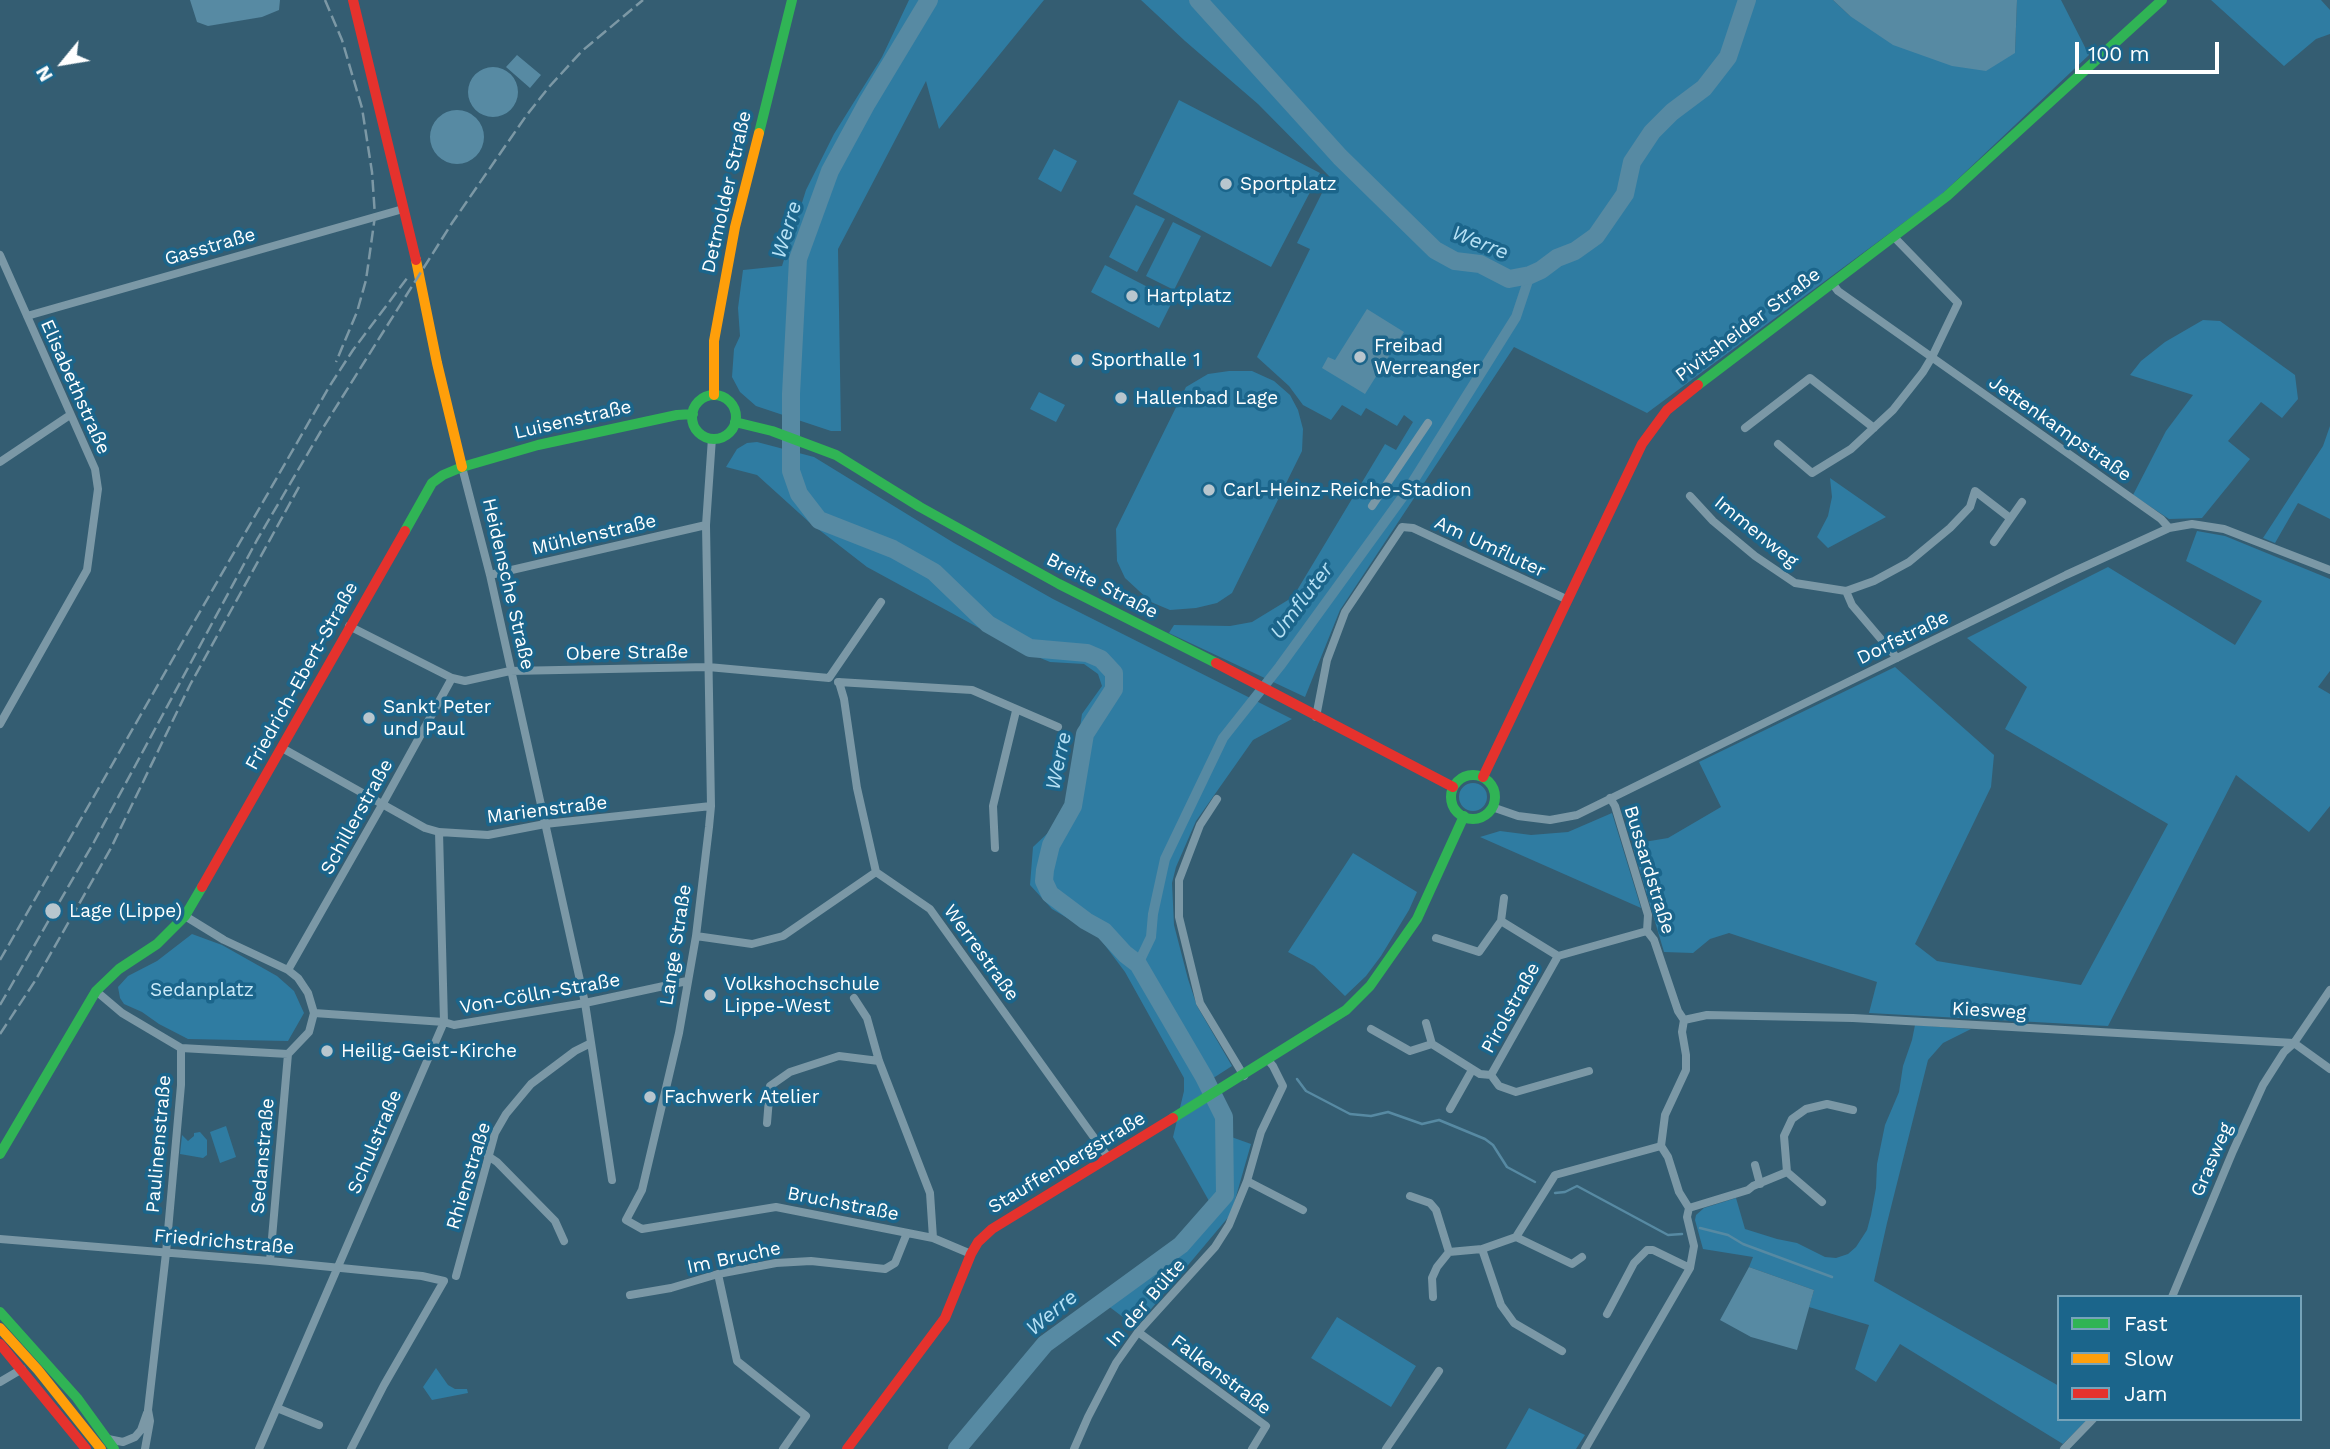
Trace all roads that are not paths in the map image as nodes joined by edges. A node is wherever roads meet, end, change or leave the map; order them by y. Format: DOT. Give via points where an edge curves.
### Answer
graph roads {
  1 [pos="353,0"];
  2 [pos="792,0"];
  3 [pos="2162,0"];
  4 [pos="403,209"];
  5 [pos="1894,237"];
  6 [pos="0,255"];
  7 [pos="1832,284"];
  8 [pos="27,316"];
  9 [pos="1932,357"];
  10 [pos="714,395"];
  11 [pos="693,414"];
  12 [pos="70,415"];
  13 [pos="735,422"];
  14 [pos="1428,423"];
  15 [pos="1745,428"];
  16 [pos="1874,428"];
  17 [pos="712,438"];
  18 [pos="1778,444"];
  19 [pos="0,462"];
  20 [pos="462,467"];
  21 [pos="1690,496"];
  22 [pos="2022,502"];
  23 [pos="1372,506"];
  24 [pos="2010,518"];
  25 [pos="706,525"];
  26 [pos="2169,528"];
  27 [pos="1994,542"];
  28 [pos="2330,570"];
  29 [pos="490,575"];
  30 [pos="1846,591"];
  31 [pos="1566,599"];
  32 [pos="881,602"];
  33 [pos="349,626"];
  34 [pos="1897,658"];
  35 [pos="708,667"];
  36 [pos="510,671"];
  37 [pos="452,678"];
  38 [pos="830,678"];
  39 [pos="839,682"];
  40 [pos="1016,710"];
  41 [pos="1316,717"];
  42 [pos="0,724"];
  43 [pos="1058,727"];
  44 [pos="282,748"];
  45 [pos="1483,777"];
  46 [pos="1453,787"];
  47 [pos="1217,799"];
  48 [pos="1610,799"];
  49 [pos="383,805"];
  50 [pos="711,806"];
  51 [pos="1492,807"];
  52 [pos="1464,816"];
  53 [pos="545,824"];
  54 [pos="439,832"];
  55 [pos="995,848"];
  56 [pos="876,872"];
  57 [pos="1504,898"];
  58 [pos="185,916"];
  59 [pos="1501,921"];
  60 [pos="1647,930"];
  61 [pos="696,936"];
  62 [pos="1436,938"];
  63 [pos="1558,956"];
  64 [pos="288,970"];
  65 [pos="687,981"];
  66 [pos="2330,990"];
  67 [pos="96,991"];
  68 [pos="854,998"];
  69 [pos="585,1003"];
  70 [pos="314,1013"];
  71 [pos="1684,1020"];
  72 [pos="444,1022"];
  73 [pos="1426,1023"];
  74 [pos="1371,1029"];
  75 [pos="591,1043"];
  76 [pos="2294,1043"];
  77 [pos="1432,1044"];
  78 [pos="181,1048"];
  79 [pos="288,1054"];
  80 [pos="1268,1060"];
  81 [pos="879,1061"];
  82 [pos="2330,1069"];
  83 [pos="1472,1070"];
  84 [pos="1589,1071"];
  85 [pos="1244,1076"];
  86 [pos="1491,1076"];
  87 [pos="1450,1109"];
  88 [pos="1853,1110"];
  89 [pos="767,1123"];
  90 [pos="1661,1146"];
  91 [pos="0,1154"];
  92 [pos="488,1156"];
  93 [pos="1108,1157"];
  94 [pos="1755,1165"];
  95 [pos="1787,1172"];
  96 [pos="612,1180"];
  97 [pos="1247,1181"];
  98 [pos="1760,1184"];
  99 [pos="1410,1196"];
  100 [pos="1822,1202"];
  101 [pos="1689,1208"];
  102 [pos="1303,1210"];
  103 [pos="626,1220"];
  104 [pos="907,1233"];
  105 [pos="1516,1237"];
  106 [pos="933,1238"];
  107 [pos="0,1239"];
  108 [pos="564,1241"];
  109 [pos="1482,1249"];
  110 [pos="1449,1252"];
  111 [pos="166,1253"];
  112 [pos="971,1254"];
  113 [pos="1583,1257"];
  114 [pos="270,1261"];
  115 [pos="338,1267"];
  116 [pos="1690,1268"];
  117 [pos="718,1275"];
  118 [pos="456,1276"];
  119 [pos="630,1295"];
  120 [pos="2173,1295"];
  121 [pos="1433,1297"];
  122 [pos="0,1312"];
  123 [pos="1607,1314"];
  124 [pos="0,1328"];
  125 [pos="1138,1332"];
  126 [pos="0,1344"];
  127 [pos="1562,1351"];
  128 [pos="22,1369"];
  129 [pos="1439,1371"];
  130 [pos="0,1382"];
  131 [pos="277,1408"];
  132 [pos="148,1410"];
  133 [pos="2090,1421"];
  134 [pos="319,1425"];
  135 [pos="101,1446"];
  136 [pos="145,1449"];
  137 [pos="259,1449"];
  138 [pos="351,1449"];
  139 [pos="783,1449"];
  140 [pos="847,1449"];
  141 [pos="1074,1449"];
  142 [pos="1252,1449"];
  143 [pos="1386,1449"];
  144 [pos="1585,1449"];
  145 [pos="2064,1449"];
  1 -- 4 [label="main road, Heidensche Straße"];
  2 -- 10 [label="main road, Detmolder Straße" via="736,227 714,341"];
  3 -- 5 [label="main road, Pivitsheider Straße" via="1947,196"];
  4 -- 8 [label="street, Gasstraße"];
  4 -- 20 [label="main road, Heidensche Straße"];
  5 -- 7 [label="main road, Pivitsheider Straße"];
  5 -- 9 [label="street" via="1958,303"];
  6 -- 8 [label="street, Elisabethstraße"];
  7 -- 9 [label="street, Jettenkampstraße"];
  7 -- 31 [label="main road, Pivitsheider Straße" via="1676,402 1657,423 1633,461"];
  8 -- 12 [label="street, Elisabethstraße"];
  9 -- 16 [label="street"];
  9 -- 26 [label="street, Jettenkampstraße"];
  10 -- 11 [label="main road" via="700,400"];
  10 -- 13 [label="main road" via="732,405"];
  11 -- 17 [label="main road" via="697,430"];
  11 -- 20 [label="main road, Luisenstraße" via="538,445"];
  12 -- 19 [label="street"];
  12 -- 42 [label="street, Elisabethstraße" via="98,489 87,570"];
  13 -- 17 [label="main road" via="729,432"];
  13 -- 41 [label="main road, Breite Straße" via="836,455 1047,578"];
  14 -- 23 [label="street"];
  15 -- 16 [label="street" via="1810,378"];
  16 -- 18 [label="street" via="1852,449 1812,473"];
  17 -- 25 [label="street"];
  20 -- 29 [label="street, Heidensche Straße"];
  20 -- 33 [label="main road, Friedrich-Ebert-Straße" via="426,490"];
  21 -- 30 [label="street, Immenweg" via="1713,521 1795,583"];
  22 -- 24 [label="street"];
  24 -- 27 [label="street"];
  24 -- 30 [label="street, Immenweg" via="1975,491 1970,507 1909,562"];
  25 -- 29 [label="street, Mühlenstraße"];
  25 -- 35 [label="street"];
  26 -- 28 [label="street, Dorfstraße" via="2192,524 2224,529"];
  26 -- 34 [label="street, Dorfstraße"];
  29 -- 36 [label="street, Heidensche Straße"];
  30 -- 34 [label="street" via="1852,605"];
  31 -- 41 [label="street, Am Umfluter" via="1413,528 1402,527 1345,612 1327,660"];
  31 -- 45 [label="main road, Pivitsheider Straße"];
  32 -- 38 [label="street"];
  33 -- 37 [label="street, Obere Straße"];
  33 -- 44 [label="main road, Friedrich-Ebert-Straße"];
  34 -- 48 [label="street, Dorfstraße"];
  35 -- 36 [label="street, Obere Straße"];
  35 -- 38 [label="street, Obere Straße"];
  35 -- 50 [label="street, Lange Straße"];
  36 -- 37 [label="street, Obere Straße" via="465,681"];
  36 -- 53 [label="street, Heidensche Straße"];
  37 -- 49 [label="street, Schillerstraße"];
  38 -- 39 [label="street, Obere Straße"];
  39 -- 40 [label="street" via="972,690"];
  39 -- 56 [label="street"];
  40 -- 43 [label="street"];
  40 -- 55 [label="street" via="993,806"];
  41 -- 46 [label="main road, Breite Straße"];
  44 -- 49 [label="street, Marienstraße"];
  44 -- 58 [label="main road, Friedrich-Ebert-Straße"];
  45 -- 46 [label="main road" via="1466,776"];
  45 -- 51 [label="main road" via="1493,787"];
  46 -- 52 [label="main road" via="1454,807"];
  47 -- 85 [label="street" via="1200,825 1179,880 1179,917 1200,1003"];
  48 -- 51 [label="street, Dorfstraße" via="1577,815 1550,820"];
  48 -- 60 [label="street, Bussardstraße" via="1648,915"];
  49 -- 54 [label="street, Marienstraße"];
  49 -- 64 [label="street, Schillerstraße"];
  50 -- 53 [label="street, Marienstraße"];
  50 -- 61 [label="street, Lange Straße"];
  51 -- 52 [label="main road" via="1477,818"];
  52 -- 80 [label="main road" via="1417,919 1370,986 1346,1010"];
  53 -- 54 [label="street, Marienstraße" via="488,835"];
  53 -- 69 [label="street, Heidensche Straße"];
  54 -- 72 [label="street, Schulstraße"];
  56 -- 61 [label="street" via="783,936 751,944"];
  56 -- 93 [label="street, Werrestraße" via="930,909"];
  57 -- 59 [label="street"];
  58 -- 64 [label="street"];
  58 -- 67 [label="main road, Friedrich-Ebert-Straße"];
  59 -- 62 [label="street" via="1479,952"];
  59 -- 63 [label="street, Pirolstraße"];
  60 -- 63 [label="street, Pirolstraße"];
  60 -- 71 [label="street, Bussardstraße"];
  61 -- 65 [label="street, Lange Straße"];
  63 -- 86 [label="street, Pirolstraße"];
  64 -- 70 [label="street" via="308,993"];
  65 -- 69 [label="street, Von-Cölln-Straße"];
  65 -- 103 [label="street, Lange Straße" via="642,1189"];
  66 -- 76 [label="street"];
  67 -- 78 [label="street" via="122,1013"];
  67 -- 91 [label="main road, Friedrich-Ebert-Straße"];
  68 -- 81 [label="street" via="867,1018"];
  69 -- 72 [label="street, Von-Cölln-Straße" via="454,1025"];
  69 -- 75 [label="street, Heidensche Straße"];
  70 -- 72 [label="street, Von-Cölln-Straße"];
  70 -- 79 [label="street" via="309,1032"];
  71 -- 76 [label="street, Kiesweg" via="1707,1015 1853,1017"];
  71 -- 90 [label="street, Bussardstraße" via="1686,1070 1665,1115"];
  72 -- 115 [label="street, Schulstraße"];
  73 -- 77 [label="street"];
  74 -- 77 [label="street" via="1410,1051"];
  75 -- 92 [label="street, Rhienstraße" via="531,1084 506,1114"];
  75 -- 96 [label="street, Heidensche Straße"];
  76 -- 82 [label="street"];
  76 -- 120 [label="street, Grasweg" via="2263,1085"];
  77 -- 83 [label="street, Pirolstraße"];
  78 -- 79 [label="street"];
  78 -- 111 [label="street, Paulinenstraße"];
  79 -- 114 [label="street, Sedanstraße"];
  80 -- 85 [label="main road"];
  80 -- 97 [label="street, In der Bülte" via="1283,1086 1261,1132"];
  81 -- 89 [label="street" via="839,1056 790,1072 770,1086"];
  81 -- 106 [label="street" via="930,1193"];
  83 -- 86 [label="street, Pirolstraße"];
  83 -- 87 [label="street, Pirolstraße"];
  84 -- 86 [label="street, Pirolstraße" via="1517,1092 1499,1086"];
  85 -- 93 [label="main road, Stauffenbergstraße"];
  88 -- 95 [label="street" via="1827,1104 1792,1119 1784,1136"];
  90 -- 101 [label="street"];
  90 -- 105 [label="street" via="1555,1175"];
  92 -- 108 [label="street" via="555,1221"];
  92 -- 118 [label="street, Rhienstraße"];
  93 -- 112 [label="main road, Stauffenbergstraße" via="992,1229"];
  94 -- 98 [label="street"];
  95 -- 98 [label="street"];
  95 -- 100 [label="street"];
  97 -- 102 [label="street"];
  97 -- 125 [label="street, In der Bülte" via="1215,1247"];
  98 -- 101 [label="street"];
  99 -- 110 [label="street" via="1436,1210"];
  101 -- 116 [label="street" via="1694,1246"];
  103 -- 104 [label="street, Bruchstraße" via="642,1229 776,1207"];
  104 -- 106 [label="street, Bruchstraße"];
  104 -- 117 [label="street, Im Bruche" via="895,1263 885,1269 811,1261"];
  105 -- 109 [label="street"];
  105 -- 113 [label="street" via="1572,1264"];
  106 -- 112 [label="street, Bruchstraße"];
  107 -- 111 [label="street, Friedrichstraße"];
  109 -- 110 [label="street"];
  109 -- 127 [label="street" via="1501,1305 1514,1323"];
  110 -- 121 [label="street" via="1432,1278"];
  111 -- 114 [label="street, Friedrichstraße"];
  111 -- 132 [label="street, Paulinenstraße"];
  112 -- 140 [label="main road, Stauffenbergstraße" via="945,1318"];
  114 -- 115 [label="street, Friedrichstraße"];
  115 -- 131 [label="street, Schulstraße"];
  115 -- 138 [label="street, Friedrichstraße" via="444,1281"];
  116 -- 123 [label="street" via="1647,1250 1634,1263"];
  116 -- 144 [label="street"];
  117 -- 119 [label="street, Im Bruche"];
  117 -- 139 [label="street" via="737,1361 806,1416"];
  122 -- 135 [label="main road" via="45,1361"];
  124 -- 135 [label="main road"];
  125 -- 141 [label="street, In der Bülte" via="1115,1363"];
  125 -- 142 [label="street, Falkenstraße" via="1266,1426"];
  126 -- 128 [label="main road"];
  128 -- 130 [label="street"];
  128 -- 135 [label="main road"];
  129 -- 143 [label="street"];
  131 -- 134 [label="street"];
  131 -- 137 [label="street, Schulstraße"];
  132 -- 135 [label="street, Paulinenstraße" via="135,1437"];
  132 -- 136 [label="street, Paulinenstraße"];
  133 -- 145 [label="street"];
}
